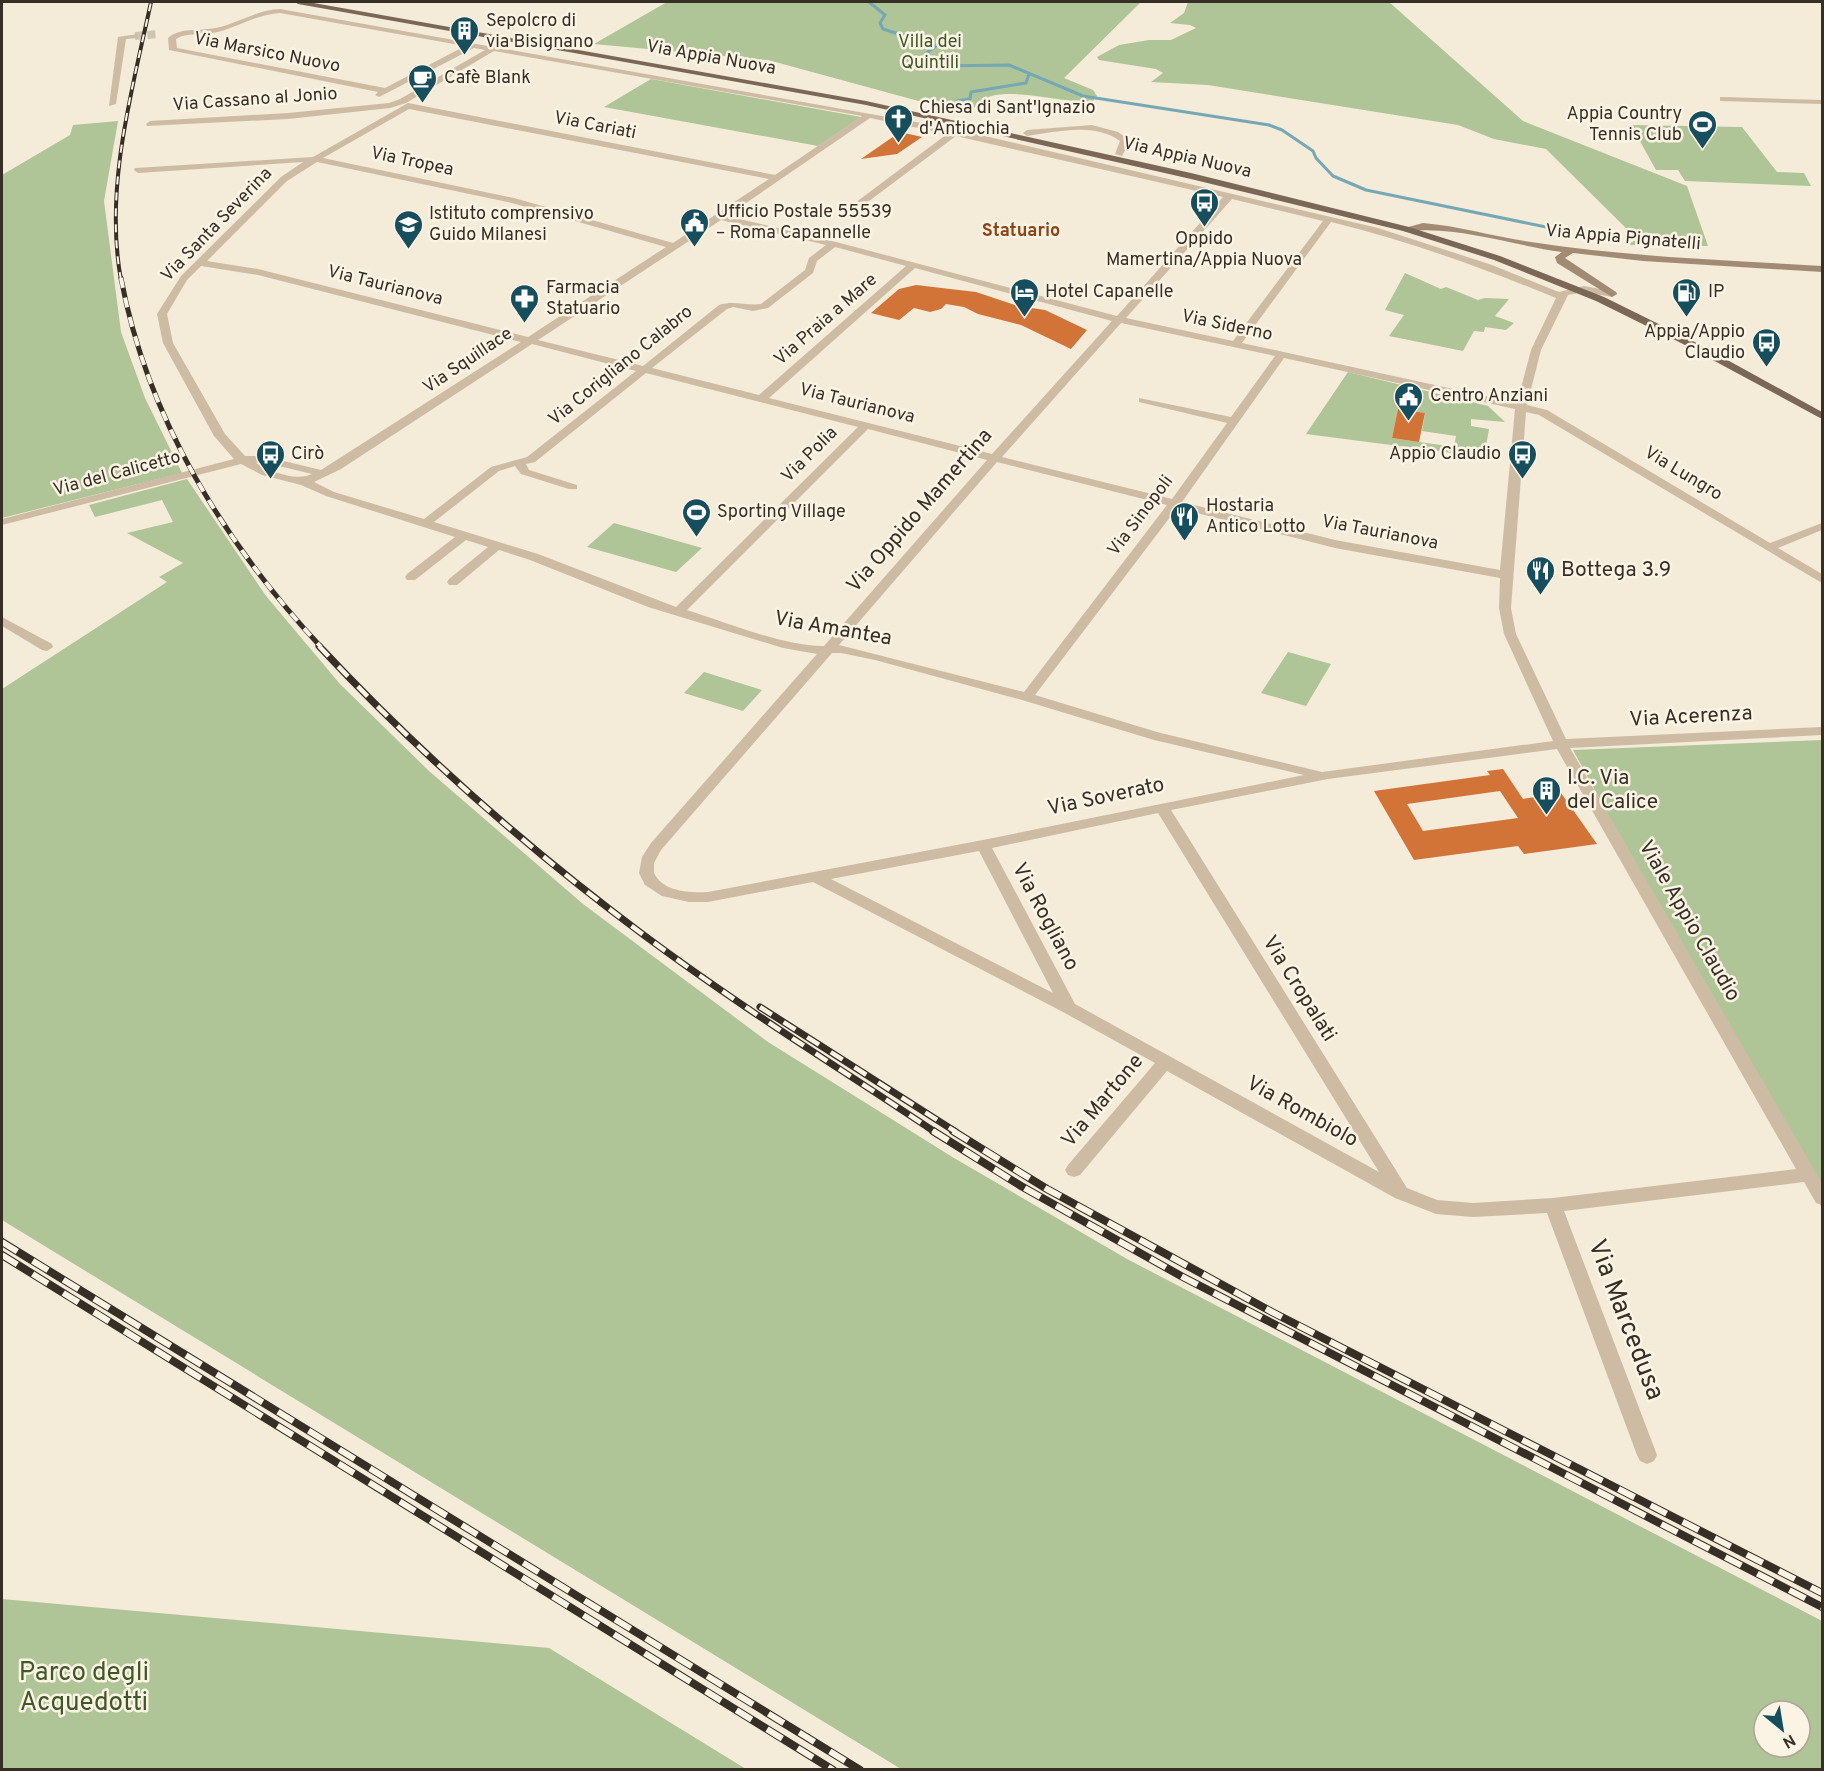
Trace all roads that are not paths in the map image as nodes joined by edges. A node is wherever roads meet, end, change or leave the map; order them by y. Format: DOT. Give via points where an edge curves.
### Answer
graph roads {
  1 [pos="298,2"];
  2 [pos="326,2"];
  3 [pos="312,4"];
  4 [pos="292,13"];
  5 [pos="166,34"];
  6 [pos="179,34"];
  7 [pos="135,36"];
  8 [pos="471,46"];
  9 [pos="492,49"];
  10 [pos="670,67"];
  11 [pos="655,77"];
  12 [pos="386,91"];
  13 [pos="1723,99"];
  14 [pos="1822,102"];
  15 [pos="112,104"];
  16 [pos="406,104"];
  17 [pos="362,107"];
  18 [pos="869,115"];
  19 [pos="388,118"];
  20 [pos="150,124"];
  21 [pos="1065,130"];
  22 [pos="955,132"];
  23 [pos="1027,133"];
  24 [pos="1051,141"];
  25 [pos="1038,150"];
  26 [pos="1119,154"];
  27 [pos="316,159"];
  28 [pos="138,171"];
  29 [pos="776,178"];
  30 [pos="1230,195"];
  31 [pos="846,214"];
  32 [pos="719,217"];
  33 [pos="1330,218"];
  34 [pos="1423,226"];
  35 [pos="1406,229"];
  36 [pos="833,244"];
  37 [pos="673,246"];
  38 [pos="1570,251"];
  39 [pos="200,263"];
  40 [pos="913,265"];
  41 [pos="1822,269"];
  42 [pos="1577,289"];
  43 [pos="1612,294"];
  44 [pos="1562,297"];
  45 [pos="1118,319"];
  46 [pos="529,340"];
  47 [pos="1235,345"];
  48 [pos="1281,355"];
  49 [pos="645,370"];
  50 [pos="761,399"];
  51 [pos="1143,400"];
  52 [pos="1822,404"];
  53 [pos="1521,407"];
  54 [pos="1822,416"];
  55 [pos="1234,421"];
  56 [pos="866,425"];
  57 [pos="995,458"];
  58 [pos="242,460"];
  59 [pos="519,463"];
  60 [pos="324,474"];
  61 [pos="305,482"];
  62 [pos="573,486"];
  63 [pos="1174,504"];
  64 [pos="2,522"];
  65 [pos="426,523"];
  66 [pos="1822,526"];
  67 [pos="465,535"];
  68 [pos="498,545"];
  69 [pos="1769,547"];
  70 [pos="1506,574"];
  71 [pos="411,577"];
  72 [pos="1822,579"];
  73 [pos="453,582"];
  74 [pos="678,612"];
  75 [pos="2,621"];
  76 [pos="48,647"];
  77 [pos="828,648"];
  78 [pos="1027,697"];
  79 [pos="1822,731"];
  80 [pos="1561,744"];
  81 [pos="1328,775"];
  82 [pos="1162,807"];
  83 [pos="983,845"];
  84 [pos="815,877"];
  85 [pos="662,890"];
  86 [pos="1069,1008"];
  87 [pos="1166,1061"];
  88 [pos="1074,1170"];
  89 [pos="1810,1174"];
  90 [pos="1401,1193"];
  91 [pos="1822,1198"];
  92 [pos="1553,1205"];
  93 [pos="1647,1455"];
  1 -- 3 [label="main road, Via Appia Nuova"];
  2 -- 23 [label="main road, Via Appia Nuova" via="839,91"];
  3 -- 4 [label="street"];
  3 -- 10 [label="main road, Via Appia Nuova"];
  4 -- 6 [label="street, Via Marsico Nuovo" via="266,12 217,30"];
  4 -- 8 [label="street, Via Appia Nuova"];
  5 -- 6 [label="street"];
  6 -- 12 [label="street, Via Marsico Nuovo" via="172,38 173,50"];
  7 -- 15 [label="street" via="122,37"];
  8 -- 9 [label="street, Via Appia Nuova"];
  8 -- 12 [label="street"];
  9 -- 11 [label="street, Via Appia Nuova"];
  9 -- 16 [label="street, Via Santa Severina"];
  10 -- 11 [label="street"];
  10 -- 24 [label="main road, Via Appia Nuova"];
  11 -- 18 [label="street, Via Appia Nuova"];
  12 -- 17 [label="street"];
  13 -- 14 [label="street"];
  16 -- 17 [label="street, Via Cassano al Jonio"];
  16 -- 19 [label="street, Via Santa Severina"];
  16 -- 29 [label="street, Via Cariati"];
  17 -- 19 [label="street" via="385,111"];
  17 -- 20 [label="street, Via Cassano al Jonio" via="288,116"];
  18 -- 22 [label="street, Via Appia Nuova"];
  18 -- 29 [label="street, Via Squillace"];
  19 -- 27 [label="street, Via Santa Severina"];
  21 -- 23 [label="street"];
  21 -- 24 [label="street"];
  21 -- 26 [label="street" via="1086,127 1117,134 1124,142"];
  22 -- 25 [label="street, Via Appia Nuova"];
  22 -- 31 [label="street"];
  23 -- 24 [label="main road, Via Appia Nuova"];
  24 -- 25 [label="street"];
  24 -- 26 [label="main road, Via Appia Nuova"];
  24 -- 35 [label="main road, Via Appia Nuova"];
  25 -- 30 [label="street, Via Appia Nuova"];
  26 -- 34 [label="main road, Via Appia Nuova"];
  27 -- 28 [label="street, Via Tropea"];
  27 -- 37 [label="street, Via Tropea" via="514,201"];
  27 -- 39 [label="street, Via Santa Severina" via="284,179"];
  29 -- 32 [label="street, Via Squillace"];
  30 -- 33 [label="street, Via Appia Nuova"];
  30 -- 45 [label="street, Via Oppido Mamertina"];
  32 -- 36 [label="street, Via Siderno"];
  32 -- 37 [label="street, Via Squillace"];
  33 -- 44 [label="street, Via Appia Nuova" via="1449,252"];
  33 -- 47 [label="street"];
  34 -- 35 [label="main road, Via Appia Pignatelli"];
  34 -- 38 [label="main road, Via Appia Pignatelli"];
  34 -- 43 [label="main road, Via Appia Nuova" via="1508,253"];
  35 -- 42 [label="main road, Via Appia Nuova"];
  36 -- 40 [label="street, Via Siderno"];
  36 -- 49 [label="street, Via Corigliano Calabro" via="811,262 810,271 767,304 757,308 724,306"];
  37 -- 46 [label="street, Via Squillace"];
  38 -- 41 [label="main road, Via Appia Pignatelli"];
  38 -- 43 [label="main road" via="1560,261"];
  39 -- 46 [label="street, Via Taurianova" via="258,272"];
  39 -- 58 [label="street, Via Santa Severina" via="171,296 162,314 163,324 168,343 214,426"];
  40 -- 45 [label="street, Via Siderno"];
  40 -- 50 [label="street, Via Praia a Mare"];
  42 -- 43 [label="street"];
  42 -- 44 [label="street"];
  42 -- 54 [label="main road, Via Appia Nuova" via="1669,332"];
  43 -- 52 [label="main road, Via Appia Nuova"];
  44 -- 53 [label="street, Viale Appio Claudio" via="1536,350"];
  45 -- 47 [label="street, Via Siderno"];
  45 -- 57 [label="street, Via Oppido Mamertina"];
  46 -- 49 [label="street, Via Taurianova"];
  46 -- 60 [label="street, Via Squillace"];
  47 -- 48 [label="street, Via Siderno"];
  48 -- 53 [label="street, Via Siderno"];
  48 -- 55 [label="street, Via Sinopoli"];
  49 -- 50 [label="street, Via Taurianova"];
  49 -- 59 [label="street, Via Corigliano Calabro" via="531,460"];
  50 -- 56 [label="street, Via Taurianova"];
  51 -- 55 [label="street"];
  53 -- 69 [label="street, Via Lungro" via="1554,416"];
  53 -- 70 [label="street, Viale Appio Claudio"];
  55 -- 63 [label="street, Via Sinopoli"];
  56 -- 57 [label="street, Via Taurianova"];
  56 -- 74 [label="street, Via Polia"];
  57 -- 63 [label="street, Via Taurianova"];
  57 -- 77 [label="street, Via Oppido Mamertina"];
  58 -- 60 [label="street, Via del Calicetto" via="263,459"];
  58 -- 61 [label="street, Via Amantea" via="270,474"];
  58 -- 64 [label="street, Via del Calicetto"];
  59 -- 62 [label="street" via="527,473"];
  59 -- 65 [label="street, Via Corigliano Calabro" via="495,469"];
  60 -- 61 [label="street, Via Squillace"];
  61 -- 65 [label="street, Via Amantea" via="324,492"];
  63 -- 70 [label="street, Via Taurianova" via="1346,546"];
  63 -- 78 [label="street, Via Sinopoli"];
  65 -- 67 [label="street, Via Amantea"];
  66 -- 69 [label="street"];
  67 -- 68 [label="street, Via Amantea"];
  67 -- 71 [label="street"];
  68 -- 73 [label="street"];
  68 -- 74 [label="street, Via Amantea"];
  69 -- 72 [label="street, Via Lungro"];
  70 -- 80 [label="street, Viale Appio Claudio" via="1505,608 1510,634"];
  74 -- 77 [label="street, Via Amantea" via="804,649"];
  75 -- 76 [label="street"];
  77 -- 78 [label="street, Via Amantea"];
  77 -- 85 [label="street, Via Oppido Mamertina" via="650,857 648,874"];
  78 -- 81 [label="street, Via Amantea" via="1154,736"];
  79 -- 80 [label="street, Via Acerenza"];
  80 -- 81 [label="street, Via Soverato"];
  80 -- 89 [label="street, Viale Appio Claudio"];
  81 -- 82 [label="street, Via Soverato"];
  82 -- 83 [label="street, Via Soverato"];
  82 -- 90 [label="street, Via Cropalati"];
  83 -- 84 [label="street, Via Soverato"];
  83 -- 86 [label="street, Via Rogliano"];
  84 -- 85 [label="street, Via Soverato" via="699,898"];
  84 -- 86 [label="street, Via Rombiolo"];
  86 -- 87 [label="street, Via Rombiolo"];
  87 -- 88 [label="street, Via Martone"];
  87 -- 90 [label="street, Via Rombiolo"];
  89 -- 91 [label="street, Viale Appio Claudio"];
  89 -- 92 [label="street, Via Rombiolo"];
  90 -- 92 [label="street, Via Rombiolo" via="1448,1209"];
  92 -- 93 [label="street, Via Marcedusa"];
}
